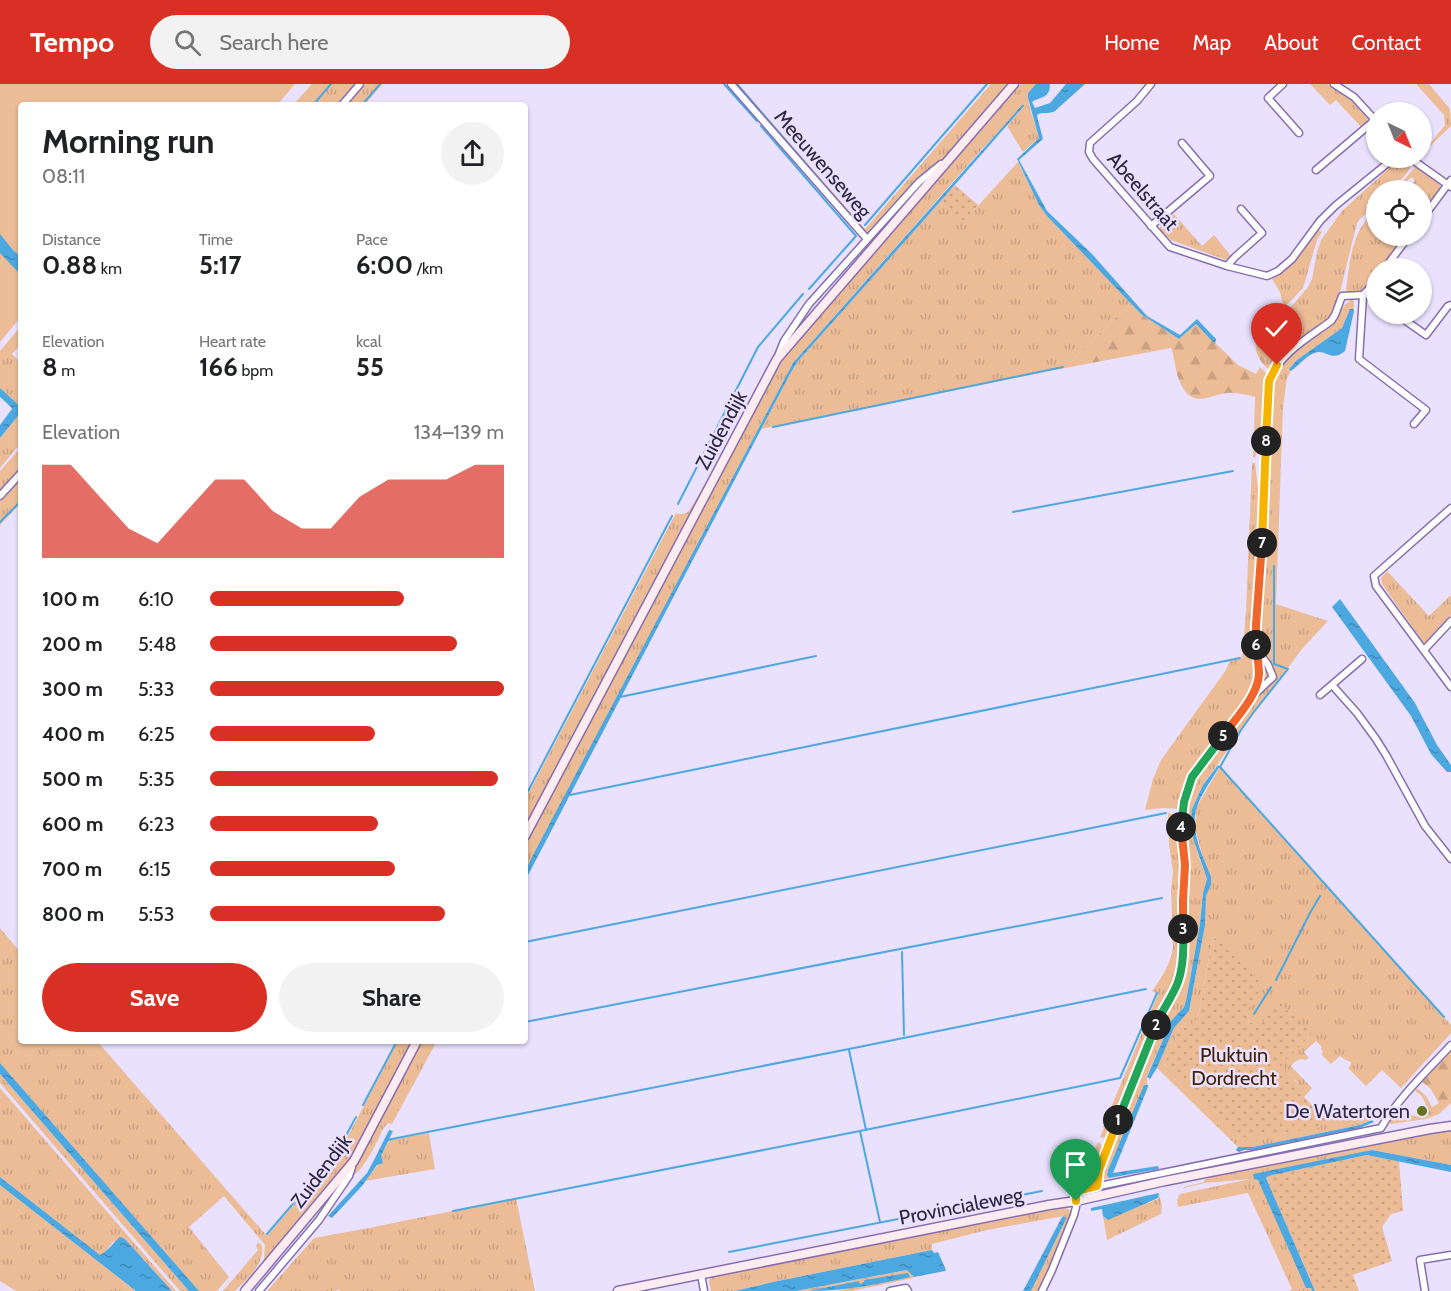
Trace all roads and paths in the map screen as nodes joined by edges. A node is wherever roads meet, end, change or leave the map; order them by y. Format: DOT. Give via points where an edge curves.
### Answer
graph roads {
  1 [pos="731,84"];
  2 [pos="1014,84"];
  3 [pos="1283,84"];
  4 [pos="1334,84"];
  5 [pos="360,85"];
  6 [pos="1149,85"];
  7 [pos="345,102"];
  8 [pos="1366,110"];
  9 [pos="1366,129"];
  10 [pos="1299,134"];
  11 [pos="1182,143"];
  12 [pos="957,151"];
  13 [pos="1382,168"];
  14 [pos="1425,168"];
  15 [pos="1316,170"];
  16 [pos="1450,184"];
  17 [pos="1432,206"];
  18 [pos="1241,209"];
  19 [pos="1151,226"];
  20 [pos="867,239"];
  21 [pos="1227,266"];
  22 [pos="1365,294"];
  23 [pos="1451,305"];
  24 [pos="1410,324"];
  25 [pos="777,359"];
  26 [pos="1414,424"];
  27 [pos="18,476"];
  28 [pos="0,496"];
  29 [pos="1451,508"];
  30 [pos="1451,621"];
  31 [pos="1257,650"];
  32 [pos="1424,650"];
  33 [pos="1362,659"];
  34 [pos="1332,685"];
  35 [pos="1451,687"];
  36 [pos="1320,695"];
  37 [pos="1252,697"];
  38 [pos="528,830"];
  39 [pos="1451,859"];
  40 [pos="415,1044"];
  41 [pos="1451,1045"];
  42 [pos="1451,1126"];
  43 [pos="354,1161"];
  44 [pos="1107,1184"];
  45 [pos="1097,1186"];
  46 [pos="1109,1194"];
  47 [pos="1076,1201"];
  48 [pos="1451,1255"];
  49 [pos="702,1279"];
  50 [pos="255,1280"];
  51 [pos="245,1291"];
  52 [pos="250,1291"];
  53 [pos="259,1291"];
  54 [pos="618,1291"];
  55 [pos="704,1291"];
  56 [pos="890,1291"];
  57 [pos="908,1291"];
  58 [pos="1042,1291"];
  59 [pos="1425,1291"];
  1 -- 20 [label="street, Meeuwenseweg"];
  2 -- 12 [label="street, Zuidendijk"];
  3 -- 10 [label="street" via="1268,98"];
  4 -- 8 [label="street"];
  5 -- 7 [label="street"];
  6 -- 19 [label="street, Abeelstraat" via="1090,143 1089,152"];
  9 -- 15 [label="street"];
  11 -- 19 [label="street" via="1210,176"];
  12 -- 20 [label="street" via="919,182"];
  12 -- 25 [label="street, Zuidendijk"];
  13 -- 21 [label="street, Abeelstraat" via="1320,221 1278,272 1267,276"];
  14 -- 16 [label="street"];
  16 -- 17 [label="street"];
  18 -- 21 [label="street" via="1262,233"];
  19 -- 21 [label="street, Abeelstraat" via="1170,247"];
  20 -- 25 [label="street" via="809,304 784,341"];
  22 -- 26 [label="street" via="1359,359 1426,410"];
  22 -- 31 [label="street" via="1342,296 1331,321 1284,357 1269,381"];
  23 -- 24 [label="street" via="1426,335"];
  25 -- 38 [label="street, Zuidendijk"];
  27 -- 28 [label="street"];
  29 -- 32 [label="street" via="1374,576 1376,586"];
  30 -- 32 [label="street"];
  31 -- 37 [label="street" via="1259,675"];
  31 -- 37 [label="street" via="1273,677"];
  32 -- 35 [label="street"];
  33 -- 34 [label="street"];
  34 -- 36 [label="street"];
  34 -- 39 [label="street" via="1376,739 1425,826"];
  37 -- 45 [label="street" via="1188,787 1182,810 1185,865 1180,973 1103,1155"];
  40 -- 43 [label="street, Zuidendijk"];
  41 -- 44 [label="street" via="1381,1128"];
  42 -- 46 [label="street, Provincialeweg"];
  43 -- 50 [label="street, Zuidendijk"];
  43 -- 53 [label="street" via="349,1176 319,1220"];
  44 -- 45 [label="street"];
  44 -- 46 [label="street"];
  45 -- 47 [label="street" via="1076,1191"];
  46 -- 47 [label="street, Provincialeweg"];
  47 -- 49 [label="street, Provincialeweg"];
  47 -- 58 [label="street" via="1070,1226"];
  48 -- 59 [label="street" via="1420,1260"];
  49 -- 54 [label="street, Provincialeweg"];
  49 -- 55 [label="street"];
  50 -- 51 [label="street, Zuidendijk"];
  50 -- 52 [label="street, Zuidendijk"];
  56 -- 57 [label="street"];
}
